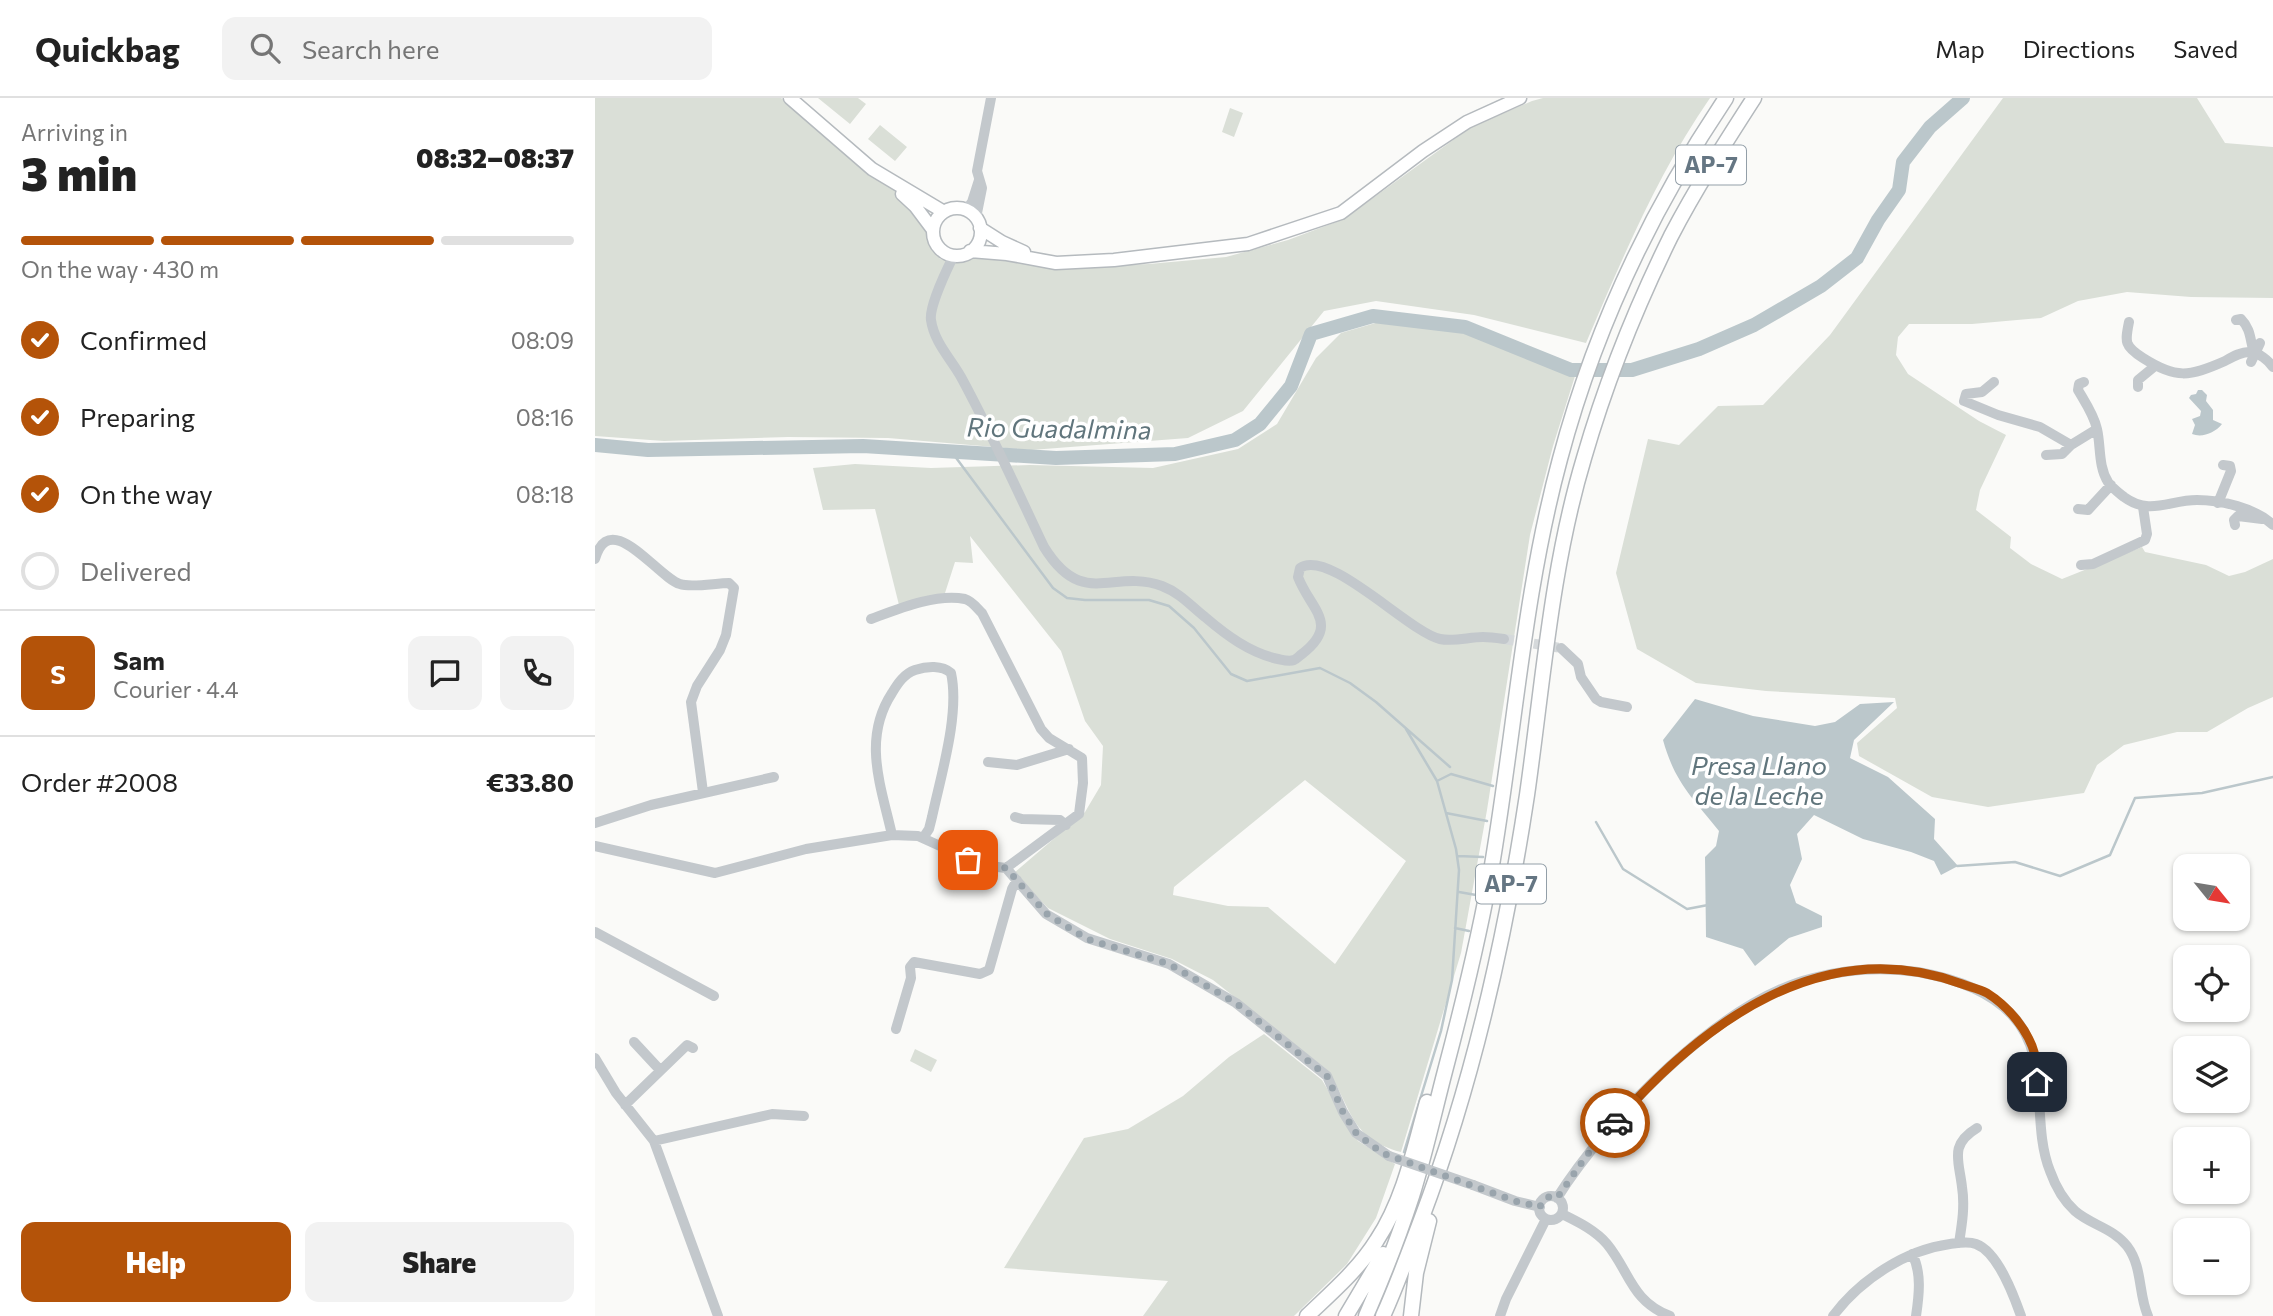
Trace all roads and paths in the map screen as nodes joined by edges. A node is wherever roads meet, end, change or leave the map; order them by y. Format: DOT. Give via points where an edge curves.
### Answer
graph roads {
  1 [pos="790,98"];
  2 [pos="991,98"];
  3 [pos="1520,98"];
  4 [pos="1726,98"];
  5 [pos="1754,98"];
  6 [pos="886,179"];
  7 [pos="979,180"];
  8 [pos="966,210"];
  9 [pos="944,212"];
  10 [pos="978,223"];
  11 [pos="933,230"];
  12 [pos="970,251"];
  13 [pos="954,255"];
  14 [pos="1079,262"];
  15 [pos="2236,320"];
  16 [pos="2128,322"];
  17 [pos="2260,343"];
  18 [pos="2252,357"];
  19 [pos="2155,366"];
  20 [pos="2273,367"];
  21 [pos="1994,382"];
  22 [pos="2084,382"];
  23 [pos="2137,387"];
  24 [pos="2097,429"];
  25 [pos="2071,445"];
  26 [pos="2046,455"];
  27 [pos="2223,465"];
  28 [pos="2111,485"];
  29 [pos="2218,503"];
  30 [pos="2143,507"];
  31 [pos="2078,509"];
  32 [pos="2270,522"];
  33 [pos="2235,525"];
  34 [pos="599,540"];
  35 [pos="595,559"];
  36 [pos="2081,565"];
  37 [pos="871,620"];
  38 [pos="1504,639"];
  39 [pos="1561,648"];
  40 [pos="1627,707"];
  41 [pos="1069,749"];
  42 [pos="988,762"];
  43 [pos="773,777"];
  44 [pos="703,792"];
  45 [pos="1015,817"];
  46 [pos="595,823"];
  47 [pos="1066,825"];
  48 [pos="892,835"];
  49 [pos="923,838"];
  50 [pos="595,846"];
  51 [pos="1006,868"];
  52 [pos="1017,880"];
  53 [pos="595,932"];
  54 [pos="1465,992"];
  55 [pos="714,996"];
  56 [pos="896,1029"];
  57 [pos="634,1042"];
  58 [pos="693,1048"];
  59 [pos="595,1058"];
  60 [pos="660,1070"];
  61 [pos="599,1074"];
  62 [pos="625,1105"];
  63 [pos="804,1116"];
  64 [pos="1977,1128"];
  65 [pos="654,1141"];
  66 [pos="1426,1142"];
  67 [pos="1446,1154"];
  68 [pos="1557,1198"];
  69 [pos="1540,1207"];
  70 [pos="1562,1214"];
  71 [pos="1546,1219"];
  72 [pos="1959,1242"];
  73 [pos="1912,1254"];
  74 [pos="718,1316"];
  75 [pos="1307,1316"];
  76 [pos="1348,1316"];
  77 [pos="1366,1316"];
  78 [pos="1385,1316"];
  79 [pos="1411,1316"];
  80 [pos="1500,1316"];
  81 [pos="1670,1316"];
  82 [pos="1833,1316"];
  83 [pos="1916,1316"];
  84 [pos="2021,1316"];
  85 [pos="2148,1316"];
  1 -- 6 [label="main road"];
  2 -- 7 [label="street"];
  3 -- 14 [label="main road" via="1467,122 1341,213 1248,244"];
  4 -- 54 [label="highway, AP-7" via="1651,224 1593,357 1559,461 1536,563 1492,865"];
  5 -- 67 [label="highway, AP-7" via="1672,235 1639,305 1583,460 1562,550 1501,940 1485,1017"];
  6 -- 9 [label="main road"];
  6 -- 11 [label="main road"];
  7 -- 8 [label="street"];
  7 -- 10 [label="street"];
  8 -- 9 [label="main road"];
  8 -- 10 [label="main road"];
  9 -- 11 [label="main road"];
  10 -- 12 [label="main road" via="978,241"];
  10 -- 14 [label="main road" via="1002,242 1025,252"];
  11 -- 13 [label="main road" via="936,244"];
  12 -- 13 [label="main road"];
  12 -- 14 [label="main road"];
  13 -- 38 [label="street" via="933,302 934,334 961,378 1044,547 1069,576 1086,583 1161,586 1185,598 1259,655 1293,661 1321,635 1322,625 1298,576 1305,565 1318,565 1337,574 1439,639"];
  15 -- 18 [label="street" via="2242,320 2249,330"];
  16 -- 19 [label="street" via="2127,345"];
  17 -- 18 [label="street"];
  18 -- 19 [label="street" via="2248,352 2184,374"];
  18 -- 20 [label="street"];
  19 -- 23 [label="street" via="2138,380"];
  21 -- 25 [label="street" via="1983,392 1965,395 1964,401 2040,427"];
  22 -- 24 [label="street" via="2078,390"];
  24 -- 25 [label="street"];
  24 -- 28 [label="street" via="2102,467"];
  25 -- 26 [label="street" via="2062,454"];
  27 -- 29 [label="street" via="2231,467 2231,476"];
  28 -- 30 [label="street"];
  28 -- 31 [label="street" via="2088,510"];
  29 -- 30 [label="street" via="2198,500 2178,507"];
  29 -- 32 [label="street" via="2252,510"];
  30 -- 36 [label="street" via="2145,540"];
  32 -- 33 [label="street" via="2238,516"];
  34 -- 35 [label="street"];
  34 -- 44 [label="street" via="631,546 678,584 729,583 734,588 726,635 691,702"];
  37 -- 41 [label="street" via="909,605 965,599 982,613 1041,729"];
  39 -- 40 [label="street" via="1578,664 1595,699"];
  41 -- 42 [label="street" via="1017,765"];
  41 -- 47 [label="street" via="1082,758 1083,783 1079,814"];
  43 -- 44 [label="street"];
  44 -- 46 [label="street"];
  45 -- 47 [label="street" via="1060,820"];
  47 -- 51 [label="street"];
  48 -- 49 [label="street"];
  48 -- 49 [label="street" via="875,761 881,713 906,675 941,667 951,673 953,709 932,817"];
  48 -- 50 [label="street" via="806,849 715,873"];
  49 -- 51 [label="street" via="982,865"];
  51 -- 52 [label="street"];
  52 -- 56 [label="street" via="989,970 980,974 914,962"];
  52 -- 69 [label="street, bridge" via="1047,914 1087,939 1169,964 1236,1003 1327,1076 1356,1133 1382,1153"];
  53 -- 55 [label="street"];
  54 -- 66 [label="highway, AP-7"];
  54 -- 75 [label="highway" via="1392,1215 1361,1262"];
  57 -- 60 [label="street"];
  58 -- 60 [label="street" via="687,1045"];
  59 -- 61 [label="street"];
  60 -- 62 [label="street"];
  61 -- 62 [label="street"];
  62 -- 65 [label="street"];
  63 -- 65 [label="street" via="772,1114"];
  64 -- 72 [label="street" via="1962,1140 1957,1155 1963,1215"];
  65 -- 74 [label="street"];
  66 -- 76 [label="highway" via="1386,1246"];
  66 -- 77 [label="highway, AP-7" via="1412,1195"];
  67 -- 78 [label="highway, AP-7"];
  67 -- 79 [label="highway" via="1416,1273"];
  68 -- 69 [label="street" via="1544,1199"];
  68 -- 70 [label="street" via="1563,1205"];
  68 -- 85 [label="street" via="1587,1155 1658,1077 1753,1003 1811,978 1854,970 1894,969 1942,976 1987,993 2027,1035 2035,1056 2049,1169 2076,1212 2113,1232 2128,1248 2139,1269"];
  69 -- 71 [label="street"];
  70 -- 71 [label="street" via="1555,1220"];
  70 -- 81 [label="street" via="1606,1242 1642,1300"];
  71 -- 80 [label="street"];
  72 -- 73 [label="street"];
  72 -- 84 [label="street" via="1976,1243 1987,1250"];
  73 -- 82 [label="street" via="1847,1297"];
  73 -- 83 [label="street" via="1918,1274"];
}
